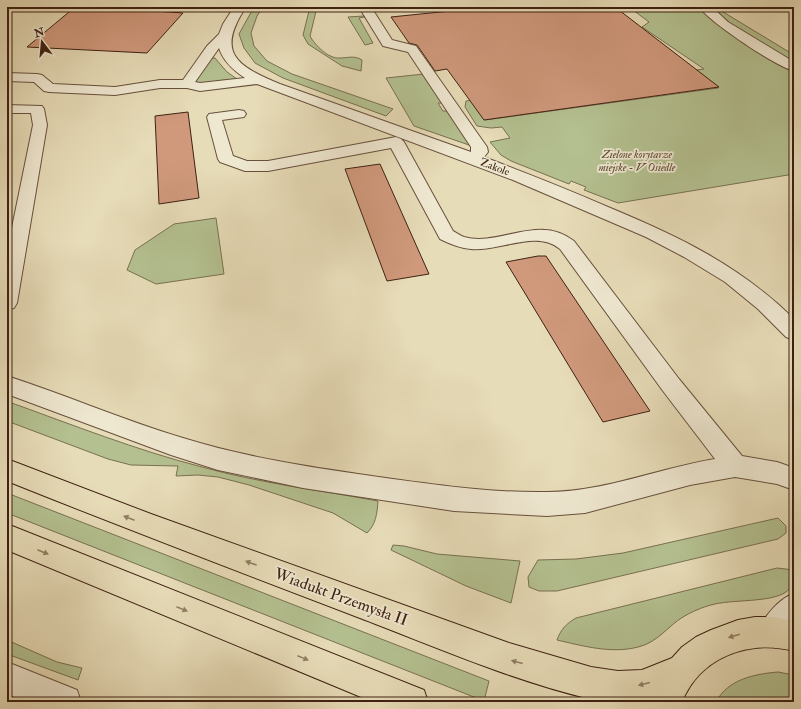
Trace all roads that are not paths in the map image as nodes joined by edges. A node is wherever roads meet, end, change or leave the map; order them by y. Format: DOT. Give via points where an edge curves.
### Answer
graph roads {
  1 [pos="240,7"];
  2 [pos="365,7"];
  3 [pos="705,7"];
  4 [pos="225,35"];
  5 [pos="794,67"];
  6 [pos="7,77"];
  7 [pos="259,80"];
  8 [pos="187,84"];
  9 [pos="7,109"];
  10 [pos="239,114"];
  11 [pos="398,137"];
  12 [pos="474,159"];
  13 [pos="7,303"];
  14 [pos="794,332"];
  15 [pos="7,385"];
  16 [pos="735,466"];
  17 [pos="7,470"];
  18 [pos="794,479"];
  19 [pos="7,537"];
  20 [pos="794,608"];
  21 [pos="784,634"];
  22 [pos="680,671"];
  23 [pos="7,678"];
  24 [pos="65,702"];
  25 [pos="412,702"];
  26 [pos="666,702"];
  1 -- 4 [label="street"];
  2 -- 12 [label="street" via="387,44 412,48 478,147 480,152"];
  3 -- 5 [label="street" via="722,22"];
  4 -- 7 [label="street, Zakole" via="225,47 237,66"];
  4 -- 8 [label="street" via="211,49"];
  6 -- 8 [label="street" via="37,78 50,88 115,91 160,84"];
  7 -- 8 [label="street" via="200,87"];
  7 -- 11 [label="street, Zakole"];
  9 -- 13 [label="street" via="37,109 40,125"];
  10 -- 11 [label="street" via="214,117 226,159 245,166 268,166"];
  11 -- 12 [label="street, Zakole"];
  11 -- 16 [label="street" via="446,235 454,241 482,244 538,235 558,238 567,245"];
  12 -- 14 [label="street, Zakole" via="642,227 710,263 774,312"];
  15 -- 16 [label="street" via="180,448 218,459 303,477 454,499 547,504 585,500 690,474"];
  16 -- 18 [label="street" via="770,471"];
  22 -- 17 [label="main road, Wiadukt Przemysła II, one-way" via="642,686 618,687 591,683 509,659"];
  19 -- 25 [label="main road, one-way"];
  20 -- 21 [label="street"];
  21 -- 22 [label="main road, one-way" via="745,633 720,640 698,652"];
  22 -- 26 [label="main road"];
  23 -- 24 [label="street"];
}
